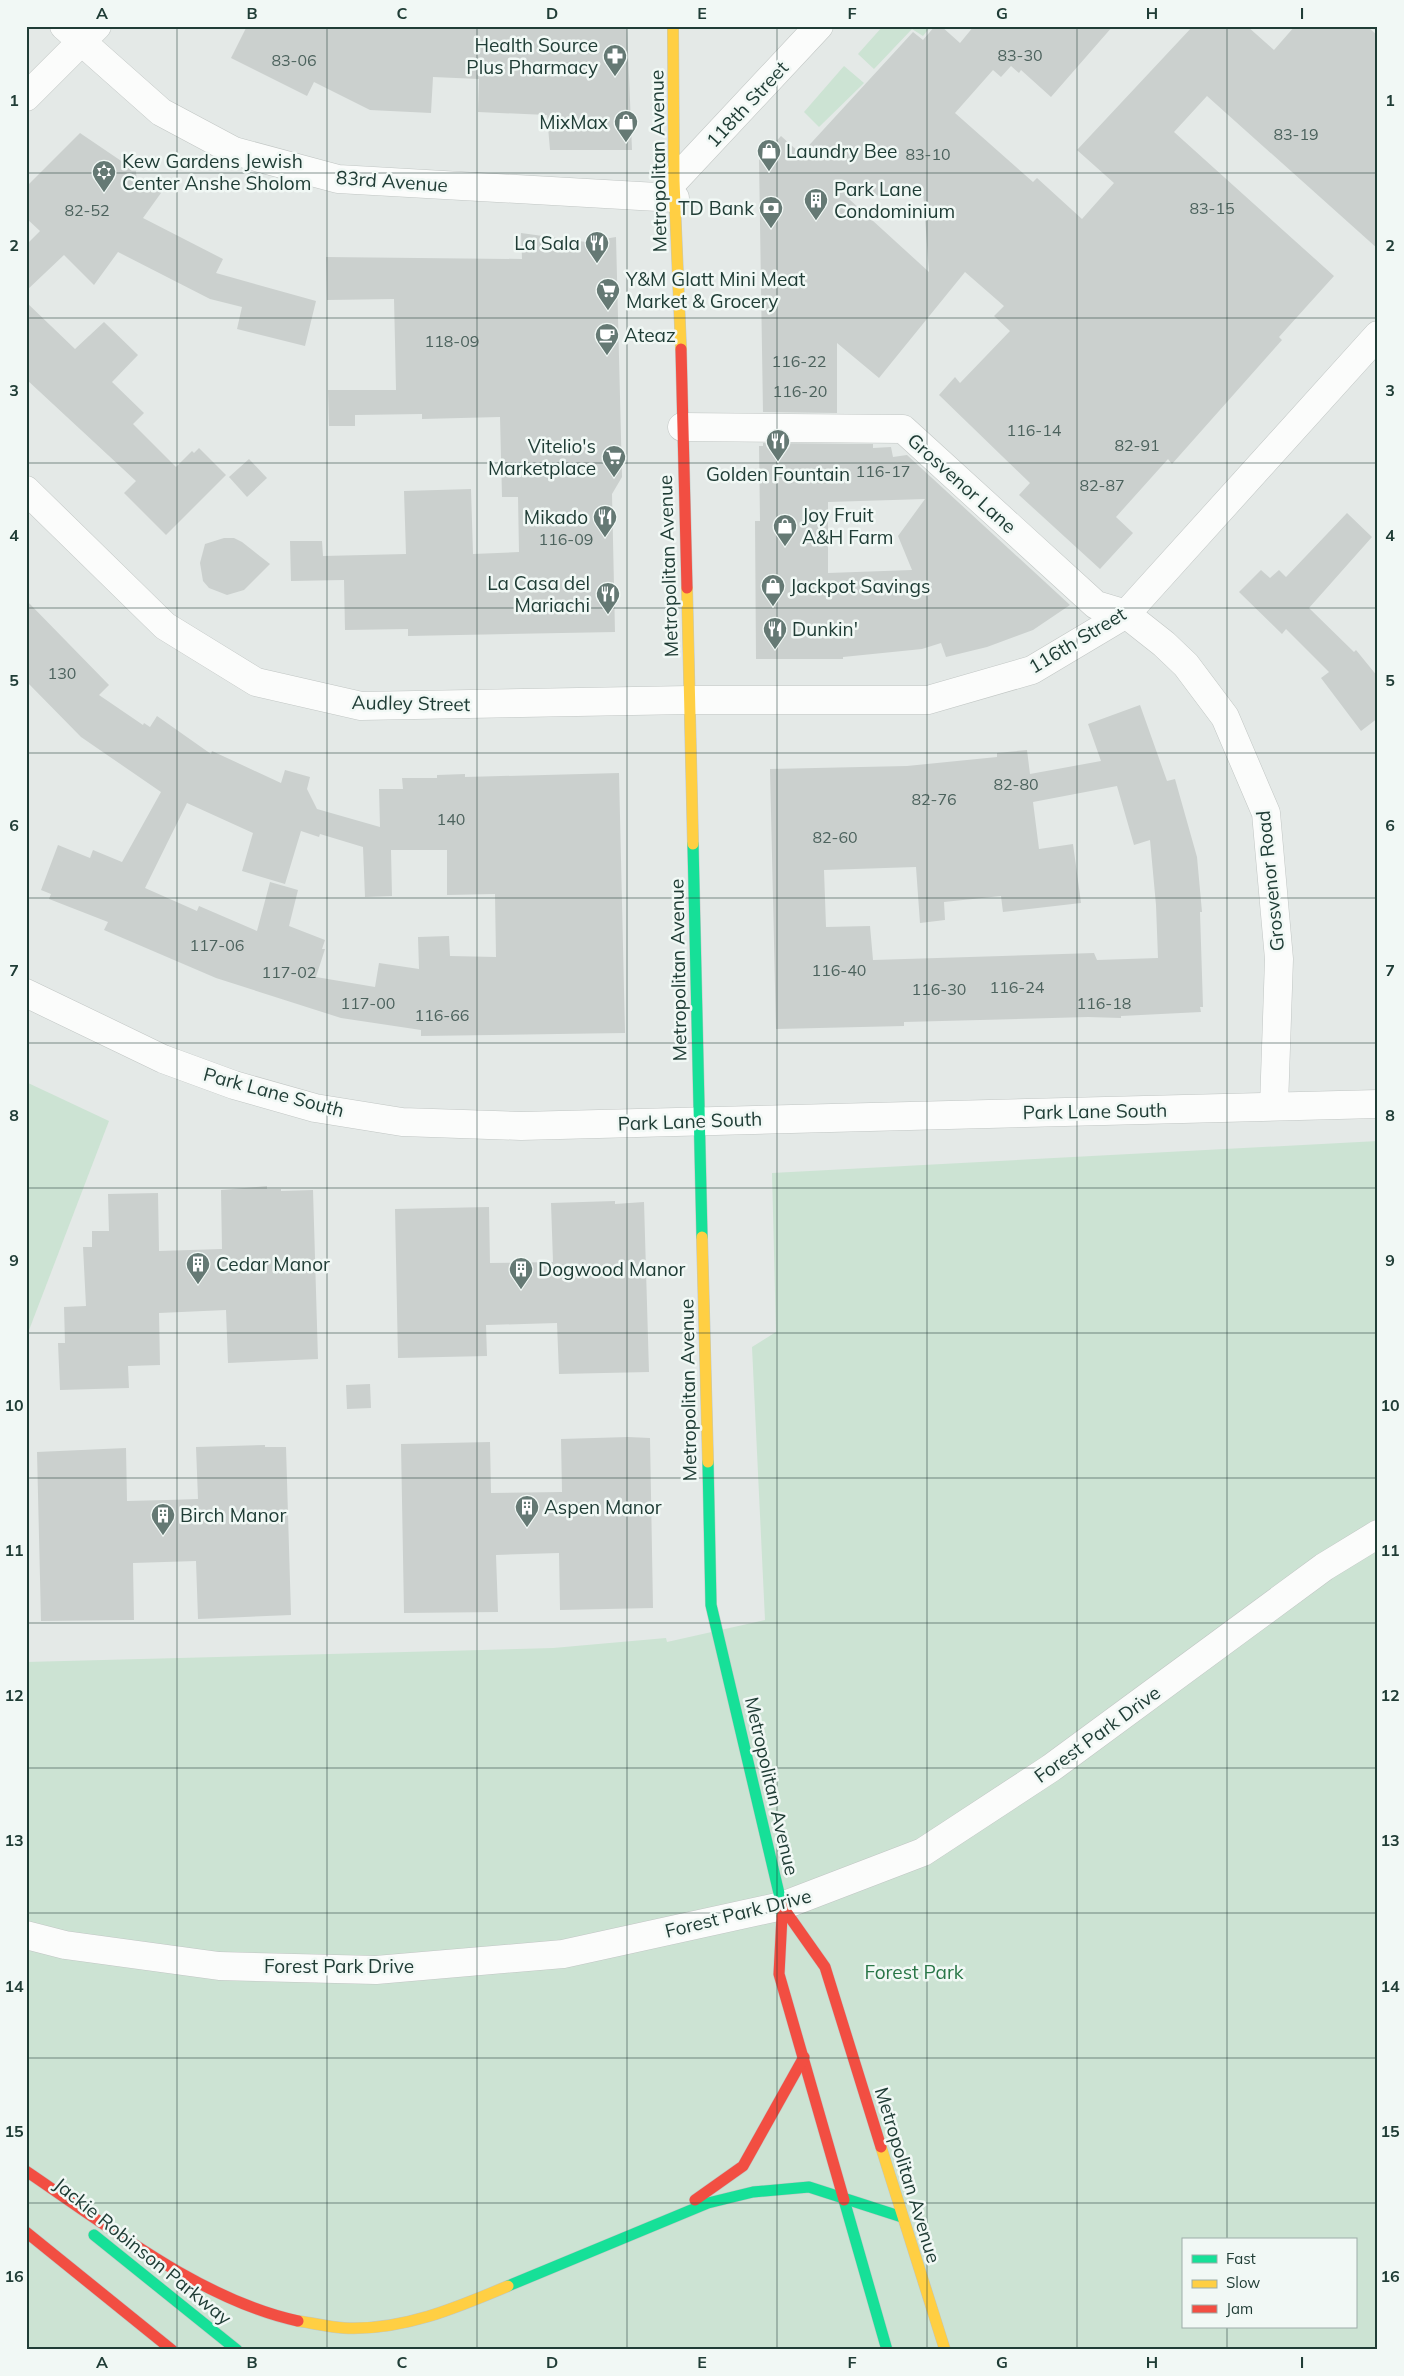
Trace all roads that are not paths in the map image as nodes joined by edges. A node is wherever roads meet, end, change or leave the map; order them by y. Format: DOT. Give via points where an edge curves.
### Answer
graph roads {
  1 [pos="673,26"];
  2 [pos="819,26"];
  3 [pos="80,32"];
  4 [pos="26,98"];
  5 [pos="674,189"];
  6 [pos="1378,335"];
  7 [pos="682,427"];
  8 [pos="26,490"];
  9 [pos="1126,614"];
  10 [pos="689,700"];
  11 [pos="26,993"];
  12 [pos="1378,1104"];
  13 [pos="1274,1106"];
  14 [pos="699,1121"];
  15 [pos="1378,1534"];
  16 [pos="782,1906"];
  17 [pos="26,1935"];
  18 [pos="804,2057"];
  19 [pos="26,2171"];
  20 [pos="26,2180"];
  21 [pos="846,2200"];
  22 [pos="674,2216"];
  23 [pos="902,2217"];
  24 [pos="26,2232"];
  25 [pos="169,2348"];
  26 [pos="237,2350"];
  27 [pos="887,2350"];
  28 [pos="945,2350"];
  1 -- 5 [label="main road, Metropolitan Avenue"];
  2 -- 5 [label="street, 118th Street"];
  3 -- 4 [label="street"];
  3 -- 5 [label="street, 83rd Avenue" via="161,112 234,151 338,179"];
  5 -- 7 [label="main road, Metropolitan Avenue"];
  6 -- 9 [label="street, 116th Street"];
  7 -- 9 [label="street, Grosvenor Lane" via="903,429 1096,604"];
  7 -- 10 [label="main road, Metropolitan Avenue"];
  8 -- 10 [label="street, Audley Street" via="165,626 256,682 361,706"];
  9 -- 10 [label="street, 116th Street" via="1032,670 928,700"];
  9 -- 13 [label="street, Grosvenor Road" via="1186,665 1225,717 1266,812 1279,959"];
  10 -- 14 [label="main road, Metropolitan Avenue"];
  11 -- 14 [label="street, Park Lane South" via="163,1059 234,1085 315,1108 402,1122 521,1126"];
  12 -- 13 [label="street, Park Lane South"];
  13 -- 14 [label="street, Park Lane South"];
  14 -- 16 [label="main road, Metropolitan Avenue" via="711,1605"];
  15 -- 16 [label="street, Forest Park Drive" via="1324,1567 1051,1768 924,1852"];
  16 -- 17 [label="street, Forest Park Drive" via="563,1954 376,1970 219,1966 65,1945"];
  16 -- 18 [label="main road, Metropolitan Avenue" via="779,1974"];
  16 -- 23 [label="main road, Metropolitan Avenue" via="825,1967"];
  18 -- 21 [label="main road, Metropolitan Avenue"];
  18 -- 22 [label="main road" via="744,2166"];
  19 -- 22 [label="main road" via="197,2282 271,2313 317,2325 356,2329 394,2325 454,2309"];
  20 -- 26 [label="main road, Jackie Robinson Parkway"];
  21 -- 22 [label="main road" via="808,2187 753,2192 708,2203"];
  21 -- 23 [label="main road"];
  21 -- 27 [label="main road, Metropolitan Avenue"];
  23 -- 28 [label="main road, Metropolitan Avenue"];
  24 -- 25 [label="main road"];
}
